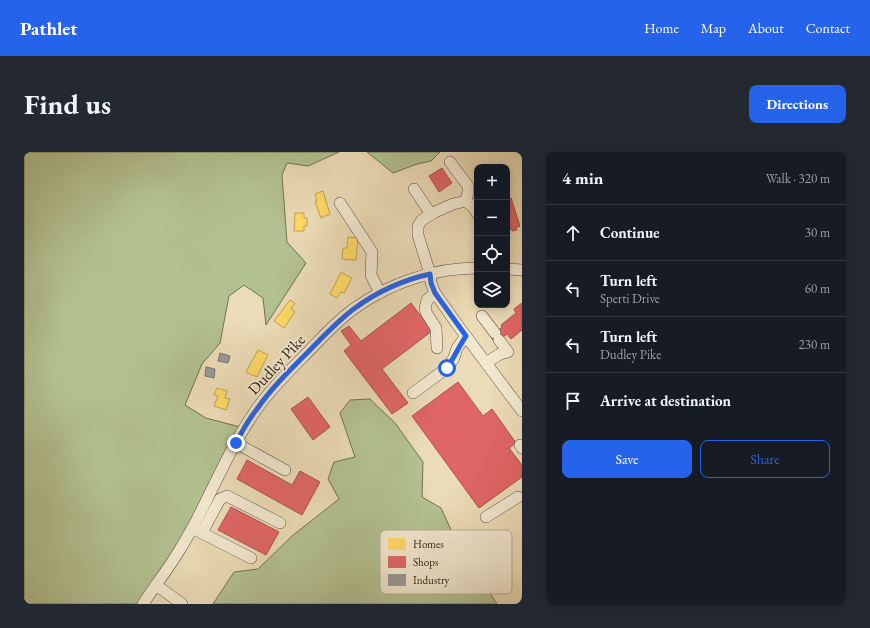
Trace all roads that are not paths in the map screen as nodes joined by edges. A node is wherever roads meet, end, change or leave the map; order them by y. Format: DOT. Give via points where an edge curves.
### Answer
graph roads {
  1 [pos="450,162"];
  2 [pos="414,189"];
  3 [pos="466,201"];
  4 [pos="340,203"];
  5 [pos="474,208"];
  6 [pos="431,214"];
  7 [pos="474,268"];
  8 [pos="510,269"];
  9 [pos="522,270"];
  10 [pos="430,274"];
  11 [pos="380,293"];
  12 [pos="435,293"];
  13 [pos="482,316"];
  14 [pos="466,336"];
  15 [pos="437,348"];
  16 [pos="486,363"];
  17 [pos="413,393"];
  18 [pos="522,411"];
  19 [pos="236,443"];
  20 [pos="285,470"];
  21 [pos="521,498"];
  22 [pos="486,517"];
  23 [pos="280,523"];
  24 [pos="192,528"];
  25 [pos="202,533"];
  26 [pos="251,558"];
  27 [pos="156,585"];
  28 [pos="143,604"];
  29 [pos="182,604"];
  1 -- 3 [label="street" via="468,186"];
  2 -- 6 [label="street"];
  3 -- 5 [label="street"];
  3 -- 6 [label="street"];
  4 -- 11 [label="street" via="372,252 371,275"];
  6 -- 10 [label="street" via="418,226 418,235"];
  7 -- 10 [label="street, Dudley Pike"];
  8 -- 9 [label="street"];
  10 -- 11 [label="street, Dudley Pike" via="395,285"];
  10 -- 12 [label="street"];
  11 -- 19 [label="street, Dudley Pike" via="339,321 288,372 256,409"];
  12 -- 14 [label="street"];
  12 -- 15 [label="street" via="427,300 426,309 436,328"];
  13 -- 16 [label="street" via="508,352"];
  14 -- 16 [label="street"];
  14 -- 17 [label="street" via="447,368"];
  16 -- 18 [label="street"];
  19 -- 20 [label="street"];
  19 -- 24 [label="street, Dudley Pike"];
  21 -- 22 [label="street"];
  23 -- 25 [label="street" via="227,496 220,499"];
  24 -- 25 [label="street"];
  24 -- 27 [label="street, Dudley Pike"];
  25 -- 26 [label="street"];
  27 -- 28 [label="street, Dudley Pike"];
  27 -- 29 [label="street"];
}
